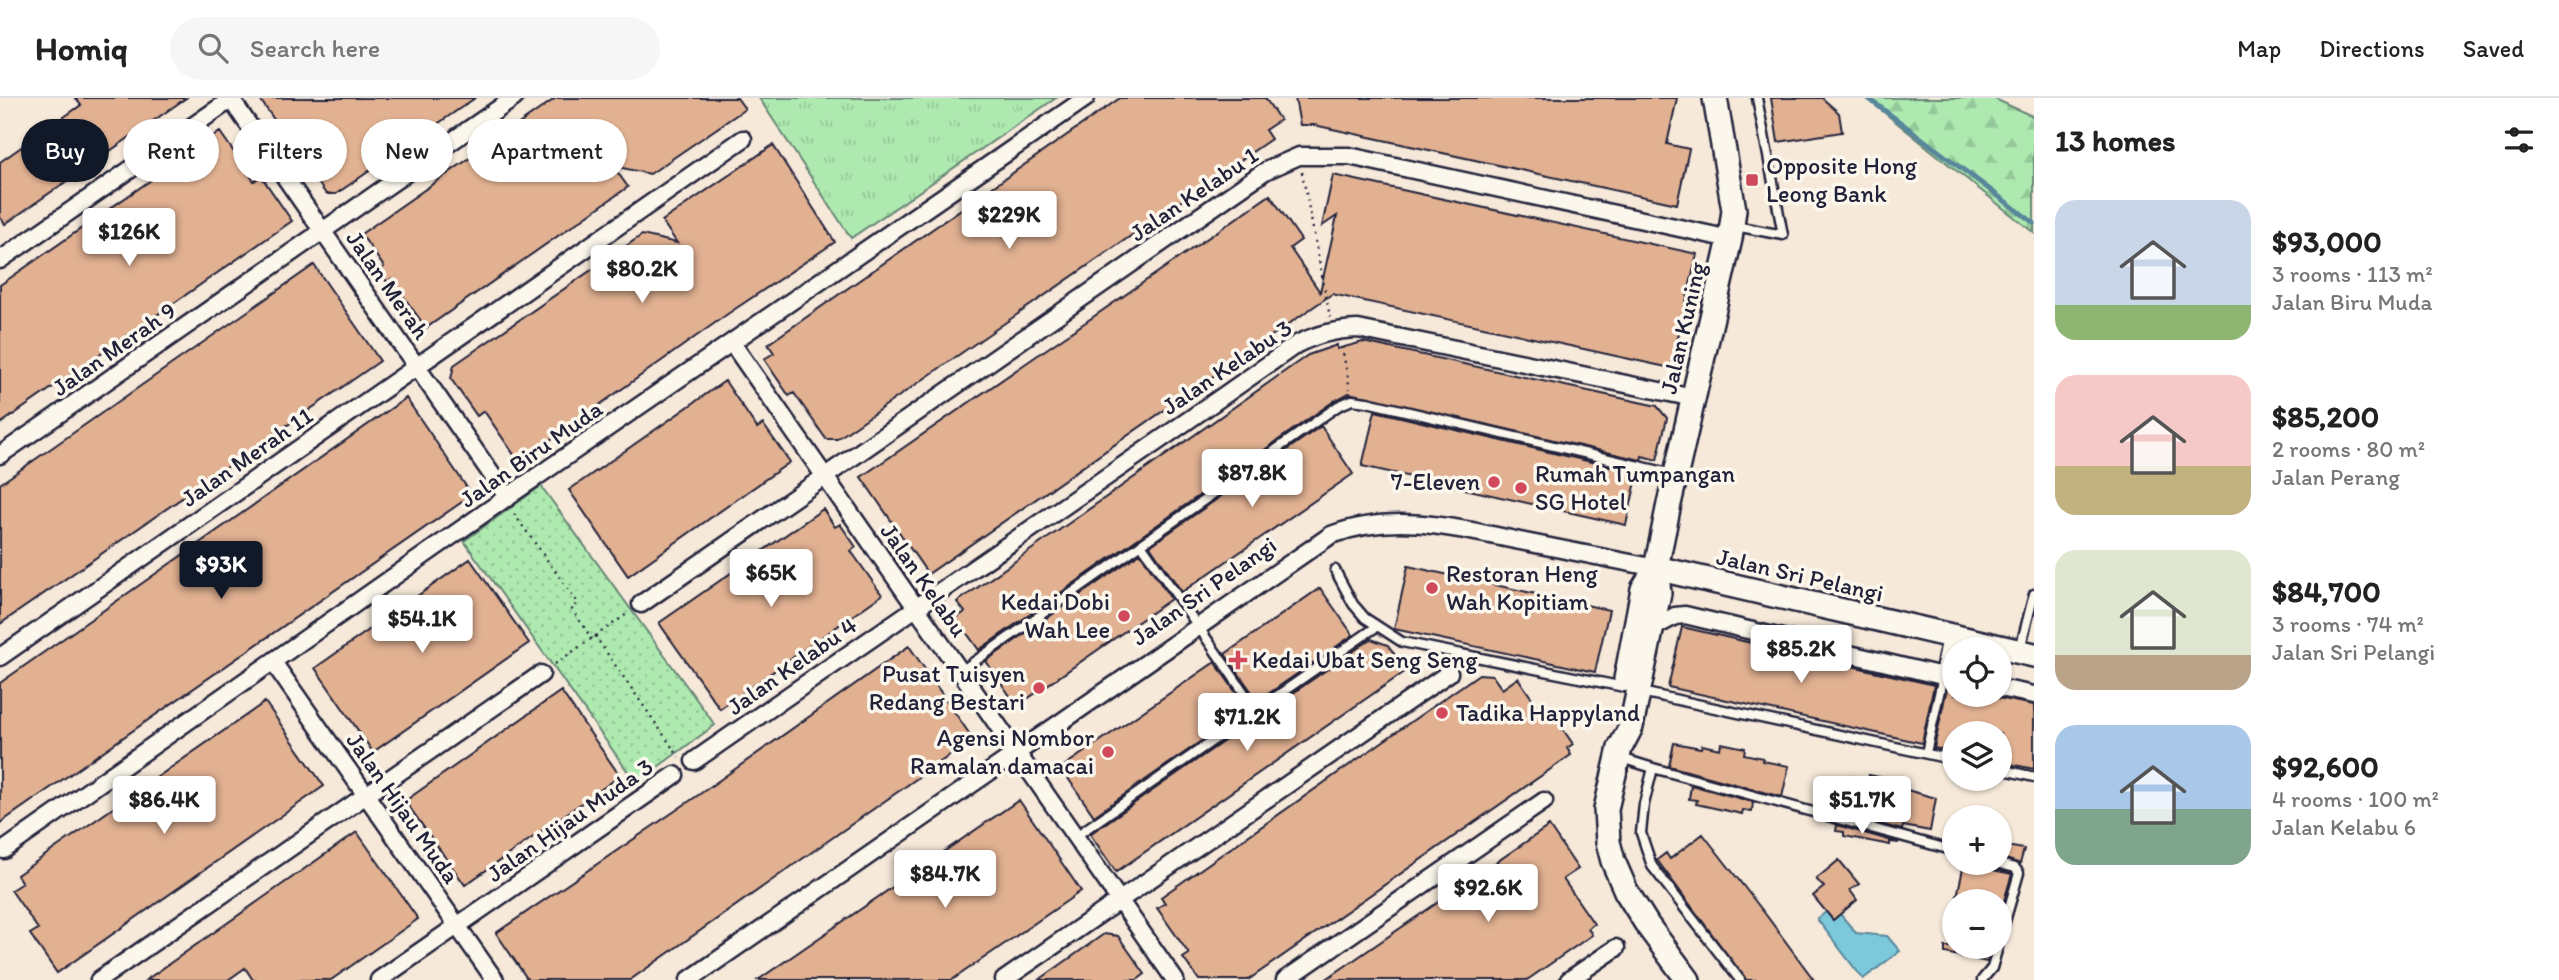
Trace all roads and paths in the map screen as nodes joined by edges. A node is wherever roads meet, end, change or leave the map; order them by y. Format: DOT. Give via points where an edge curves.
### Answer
graph roads {
  1 [pos="232,98"];
  2 [pos="514,98"];
  3 [pos="1086,98"];
  4 [pos="1715,98"];
  5 [pos="1757,98"];
  6 [pos="743,139"];
  7 [pos="1299,156"];
  8 [pos="323,231"];
  9 [pos="1731,232"];
  10 [pos="0,260"];
  11 [pos="1336,330"];
  12 [pos="732,343"];
  13 [pos="417,367"];
  14 [pos="1694,398"];
  15 [pos="1352,400"];
  16 [pos="0,456"];
  17 [pos="1676,475"];
  18 [pos="824,477"];
  19 [pos="505,499"];
  20 [pos="1141,544"];
  21 [pos="1656,568"];
  22 [pos="1335,570"];
  23 [pos="2034,594"];
  24 [pos="641,604"];
  25 [pos="915,608"];
  26 [pos="1198,626"];
  27 [pos="1376,627"];
  28 [pos="1651,629"];
  29 [pos="594,637"];
  30 [pos="1951,637"];
  31 [pos="2026,653"];
  32 [pos="0,657"];
  33 [pos="273,662"];
  34 [pos="960,672"];
  35 [pos="1449,673"];
  36 [pos="541,674"];
  37 [pos="1942,676"];
  38 [pos="1631,689"];
  39 [pos="2012,690"];
  40 [pos="2034,695"];
  41 [pos="1942,701"];
  42 [pos="1256,710"];
  43 [pos="1016,753"];
  44 [pos="1619,753"];
  45 [pos="1926,753"];
  46 [pos="1942,757"];
  47 [pos="685,767"];
  48 [pos="1653,768"];
  49 [pos="2012,771"];
  50 [pos="2034,776"];
  51 [pos="367,795"];
  52 [pos="1544,802"];
  53 [pos="1076,836"];
  54 [pos="1942,847"];
  55 [pos="4,850"];
  56 [pos="2012,867"];
  57 [pos="2012,897"];
  58 [pos="1120,900"];
  59 [pos="457,926"];
  60 [pos="1616,948"];
  61 [pos="1995,959"];
  62 [pos="99,980"];
  63 [pos="379,980"];
  64 [pos="495,980"];
  65 [pos="689,980"];
  66 [pos="1004,980"];
  67 [pos="1175,980"];
  68 [pos="1285,980"];
  69 [pos="1569,980"];
  70 [pos="1688,980"];
  71 [pos="1740,980"];
  72 [pos="1982,980"];
  1 -- 8 [label="street, Jalan Merah"];
  1 -- 10 [label="street"];
  2 -- 8 [label="street, Jalan Merah 9"];
  3 -- 12 [label="street, Jalan Biru Muda"];
  4 -- 9 [label="street, Jalan Kuning" via="1732,192"];
  5 -- 9 [label="lane" via="1783,235"];
  6 -- 13 [label="street, Jalan Merah 11"];
  7 -- 9 [label="street, Jalan Kelabu 1" via="1349,156"];
  7 -- 11 [label="path"];
  7 -- 18 [label="street, Jalan Kelabu 1" via="1265,171"];
  8 -- 13 [label="street, Jalan Merah"];
  8 -- 16 [label="street, Jalan Merah 9"];
  9 -- 14 [label="street, Jalan Kuning"];
  11 -- 14 [label="street, Jalan Kelabu 3" via="1357,329"];
  11 -- 15 [label="path"];
  11 -- 25 [label="street, Jalan Kelabu 3" via="1297,344"];
  12 -- 18 [label="street, Jalan Kelabu"];
  12 -- 19 [label="street, Jalan Biru Muda"];
  13 -- 19 [label="street, Jalan Merah"];
  13 -- 32 [label="street, Jalan Merah 11"];
  14 -- 17 [label="street, Jalan Kuning"];
  15 -- 17 [label="lane"];
  15 -- 20 [label="lane"];
  17 -- 21 [label="street, Jalan Kuning"];
  18 -- 24 [label="street, Jalan Kelabu 1"];
  18 -- 25 [label="street, Jalan Kelabu"];
  19 -- 29 [label="path" via="578,603 571,608"];
  19 -- 33 [label="street, Jalan Biru Muda"];
  20 -- 26 [label="lane"];
  20 -- 34 [label="lane"];
  21 -- 26 [label="street, Jalan Sri Pelangi" via="1461,528 1423,522 1375,523 1331,536"];
  21 -- 28 [label="street, Jalan Kuning" via="1659,593"];
  21 -- 30 [label="street, Jalan Sri Pelangi"];
  21 -- 38 [label="street, Jalan Kuning" via="1643,589"];
  22 -- 27 [label="lane" via="1353,604"];
  23 -- 31 [label="lane"];
  24 -- 29 [label="path"];
  25 -- 34 [label="street, Jalan Kelabu"];
  25 -- 47 [label="street, Jalan Kelabu 4"];
  26 -- 42 [label="lane"];
  26 -- 43 [label="street, Jalan Sri Pelangi"];
  27 -- 38 [label="lane" via="1402,642"];
  27 -- 42 [label="lane"];
  28 -- 37 [label="street" via="1685,615"];
  28 -- 38 [label="street, Jalan Kuning"];
  29 -- 36 [label="path"];
  29 -- 47 [label="path"];
  33 -- 51 [label="street, Jalan Hijau Muda"];
  33 -- 55 [label="street, Jalan Biru Muda"];
  34 -- 43 [label="street, Jalan Kelabu"];
  35 -- 58 [label="street"];
  36 -- 51 [label="street"];
  38 -- 44 [label="street, Jalan Kuning" via="1617,727"];
  38 -- 45 [label="lane"];
  39 -- 40 [label="street"];
  41 -- 45 [label="lane"];
  42 -- 53 [label="lane"];
  43 -- 53 [label="street, Jalan Kelabu"];
  43 -- 65 [label="street, Jalan Sri Pelangi"];
  44 -- 48 [label="lane"];
  44 -- 70 [label="street, Jalan Kuning" via="1606,809 1613,861 1648,926"];
  45 -- 46 [label="lane"];
  47 -- 59 [label="street, Jalan Hijau Muda 3"];
  48 -- 54 [label="lane"];
  48 -- 71 [label="lane" via="1641,833 1651,866"];
  49 -- 50 [label="lane"];
  51 -- 59 [label="street, Jalan Hijau Muda"];
  51 -- 62 [label="street"];
  52 -- 68 [label="street"];
  53 -- 58 [label="street, Jalan Kelabu"];
  56 -- 57 [label="lane" via="2019,873"];
  58 -- 66 [label="street"];
  58 -- 67 [label="street, Jalan Kelabu"];
  59 -- 63 [label="street, Jalan Hijau Muda 3"];
  59 -- 64 [label="street, Jalan Hijau Muda"];
  60 -- 69 [label="street"];
  61 -- 72 [label="lane"];
}
